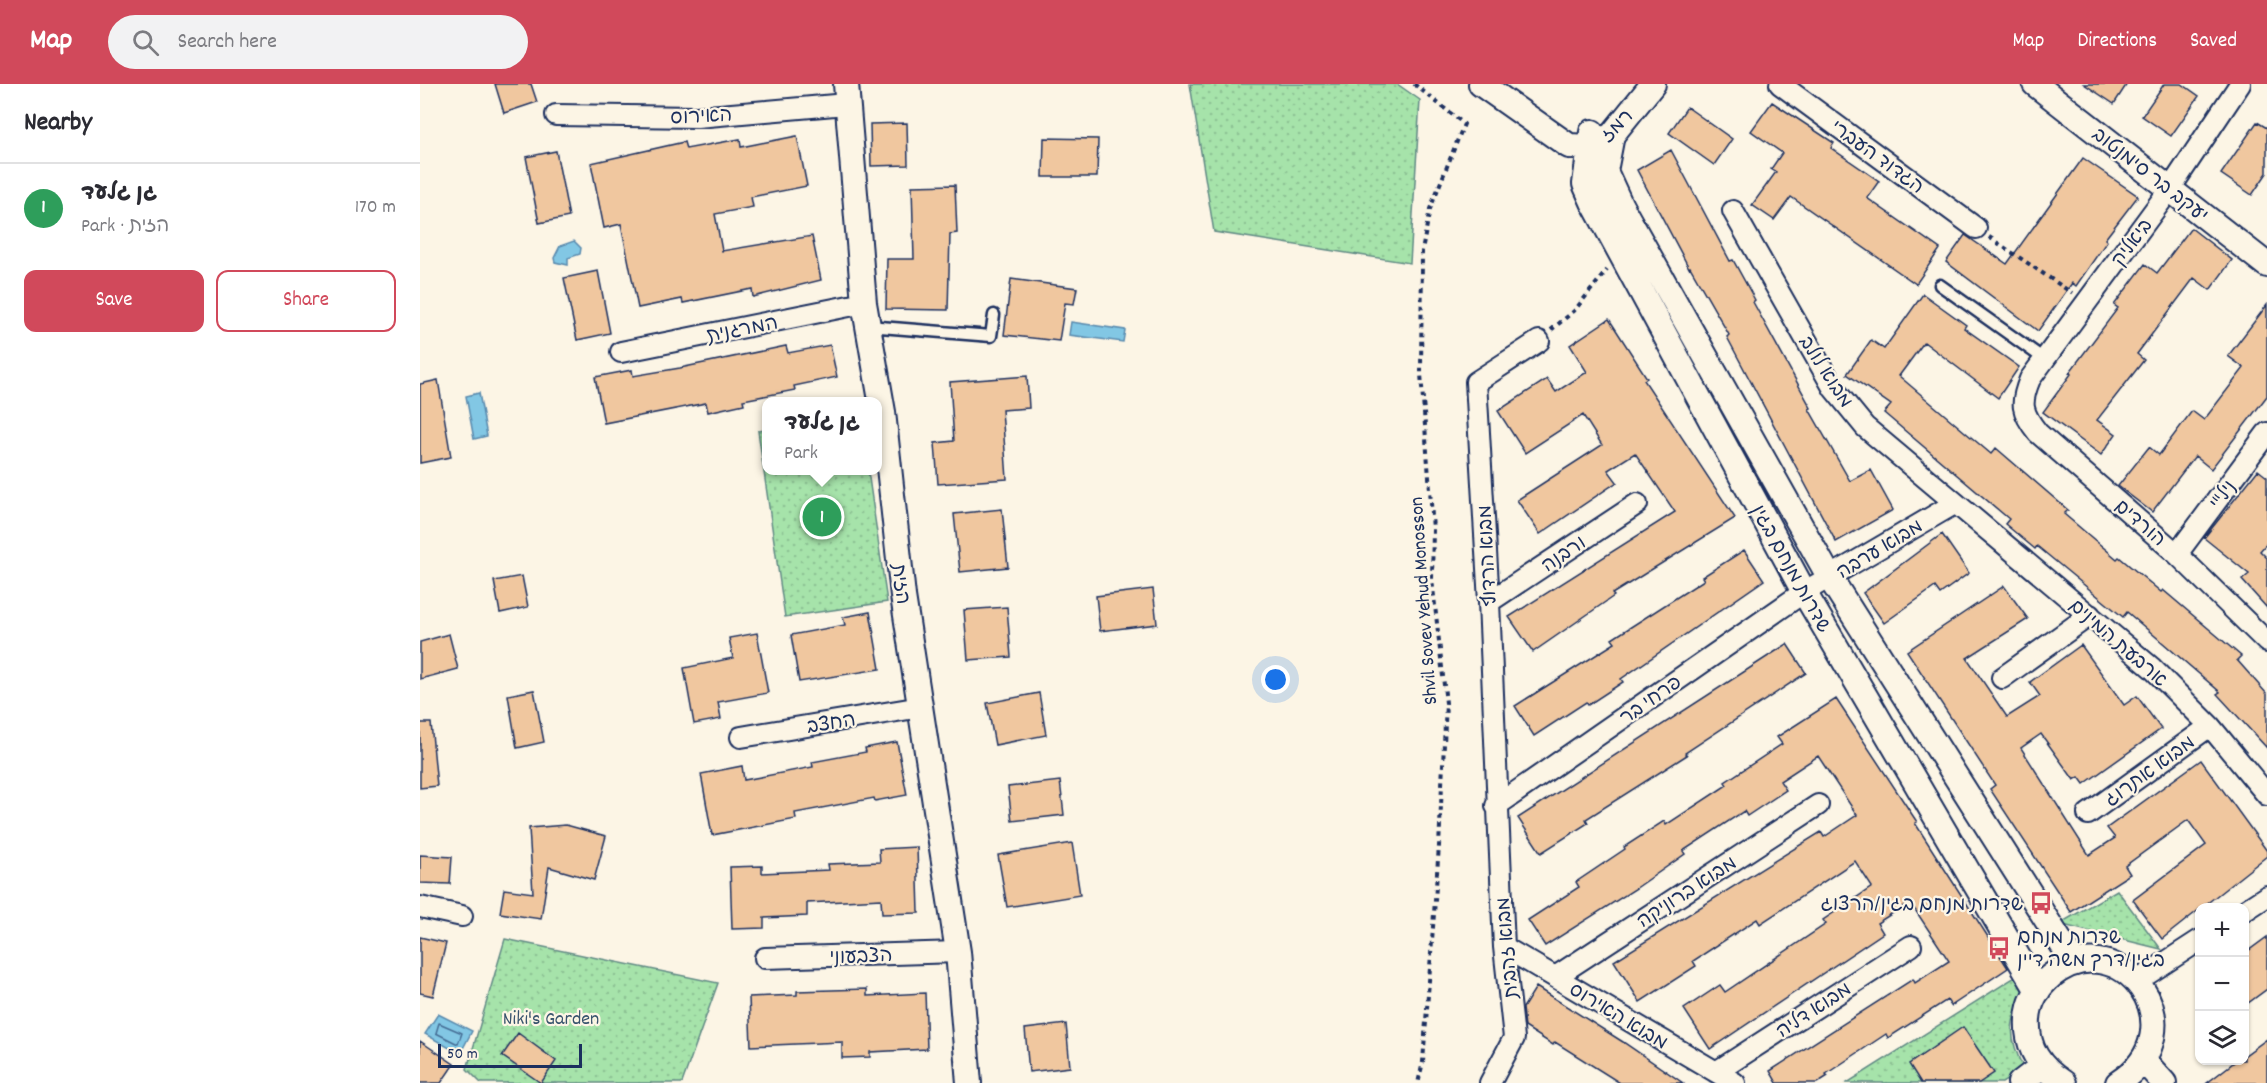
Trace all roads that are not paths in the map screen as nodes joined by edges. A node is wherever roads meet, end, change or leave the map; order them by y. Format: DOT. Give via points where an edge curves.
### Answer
graph roads {
  1 [pos="1481,84"];
  2 [pos="1634,84"];
  3 [pos="1653,84"];
  4 [pos="1780,84"];
  5 [pos="2035,84"];
  6 [pos="2240,84"];
  7 [pos="846,94"];
  8 [pos="556,115"];
  9 [pos="1598,138"];
  10 [pos="2170,189"];
  11 [pos="1733,211"];
  12 [pos="1976,228"];
  13 [pos="2267,265"];
  14 [pos="1940,285"];
  15 [pos="866,314"];
  16 [pos="994,315"];
  17 [pos="1539,341"];
  18 [pos="621,352"];
  19 [pos="2044,359"];
  20 [pos="880,397"];
  21 [pos="2022,400"];
  22 [pos="882,412"];
  23 [pos="2265,443"];
  24 [pos="1637,504"];
  25 [pos="1954,504"];
  26 [pos="2177,554"];
  27 [pos="1830,578"];
  28 [pos="1804,592"];
  29 [pos="1489,602"];
  30 [pos="2090,615"];
  31 [pos="2267,642"];
  32 [pos="2002,678"];
  33 [pos="921,707"];
  34 [pos="2210,726"];
  35 [pos="741,737"];
  36 [pos="2267,795"];
  37 [pos="1818,805"];
  38 [pos="1496,806"];
  39 [pos="2088,814"];
  40 [pos="2267,896"];
  41 [pos="420,907"];
  42 [pos="2249,908"];
  43 [pos="462,916"];
  44 [pos="2195,943"];
  45 [pos="1911,946"];
  46 [pos="1504,947"];
  47 [pos="958,952"];
  48 [pos="765,958"];
  49 [pos="2074,963"];
  50 [pos="1555,977"];
  51 [pos="2138,981"];
  52 [pos="2038,991"];
  53 [pos="2144,1061"];
  54 [pos="2042,1066"];
  55 [pos="1716,1072"];
  56 [pos="969,1083"];
  57 [pos="1490,1083"];
  58 [pos="1735,1083"];
  59 [pos="2020,1083"];
  60 [pos="2064,1083"];
  61 [pos="2118,1083"];
  62 [pos="2164,1083"];
  1 -- 9 [label="street, רמז" via="1543,130"];
  2 -- 9 [label="street, רמז" via="1602,124"];
  3 -- 9 [label="street, רמז"];
  4 -- 12 [label="street, הגדוד העברי"];
  5 -- 10 [label="street, יעקב בר סימנטוב"];
  6 -- 10 [label="street, ביאליק"];
  7 -- 8 [label="street, האירוס" via="697,117"];
  7 -- 15 [label="street, הזית"];
  9 -- 27 [label="street, שדרות מנחם בגין" via="1610,184"];
  9 -- 28 [label="street, שדרות מנחם בגין" via="1585,184"];
  10 -- 13 [label="street, יעקב בר סימנטוב"];
  10 -- 19 [label="street, ביאליק"];
  11 -- 25 [label="street, מבוא לולב" via="1834,389 1865,427"];
  14 -- 19 [label="lane"];
  15 -- 16 [label="lane" via="991,336"];
  15 -- 18 [label="street, המרגנית"];
  15 -- 20 [label="street, הזית"];
  17 -- 29 [label="street, מבוא הרדוף" via="1476,382"];
  19 -- 21 [label="street, ביאליק"];
  21 -- 26 [label="street, הורדים" via="2027,420 2038,433"];
  22 -- 33 [label="street, הזית" via="903,596"];
  23 -- 26 [label="street, ניל\"י"];
  24 -- 29 [label="street, ורבנה"];
  25 -- 27 [label="street, מבוא ערבה"];
  25 -- 30 [label="street, ארבעת המינים"];
  26 -- 31 [label="street, הורדים"];
  27 -- 28 [label="street, מבוא ערבה"];
  27 -- 49 [label="street, שדרות מנחם בגין"];
  28 -- 38 [label="street, פרחי בר"];
  28 -- 52 [label="street, שדרות מנחם בגין"];
  29 -- 38 [label="street, מבוא הרדוף"];
  30 -- 32 [label="street"];
  30 -- 34 [label="street, ארבעת המינים" via="2152,668"];
  33 -- 35 [label="street, החצב"];
  33 -- 47 [label="street, הזית"];
  34 -- 36 [label="street, ארבעת המינים"];
  34 -- 39 [label="street, מבוא אתרוג"];
  37 -- 50 [label="street, מבוא ברוניקה"];
  38 -- 46 [label="street, מבוא זהבית"];
  40 -- 42 [label="street"];
  41 -- 43 [label="street"];
  44 -- 51 [label="street"];
  45 -- 55 [label="street, מבוא דליה"];
  46 -- 50 [label="street, מבוא האירוס"];
  46 -- 57 [label="street, מבוא זהבית" via="1514,1038"];
  47 -- 48 [label="street, הצבעוני"];
  47 -- 56 [label="street, הזית"];
  49 -- 51 [label="street" via="2108,963"];
  49 -- 52 [label="street" via="2058,970"];
  50 -- 55 [label="street, מבוא האירוס"];
  51 -- 53 [label="street" via="2150,999 2155,1020 2153,1041"];
  52 -- 54 [label="street" via="2028,1012 2027,1030"];
  53 -- 61 [label="street"];
  53 -- 62 [label="street"];
  54 -- 59 [label="street"];
  54 -- 60 [label="street"];
  55 -- 58 [label="street, מבוא האירוס"];
}
